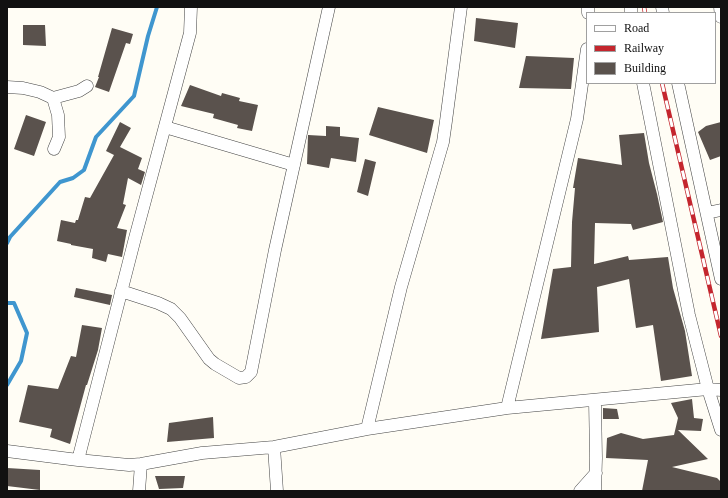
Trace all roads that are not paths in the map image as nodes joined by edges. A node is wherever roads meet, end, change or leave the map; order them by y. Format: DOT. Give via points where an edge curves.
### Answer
graph roads {
  1 [pos="191,7"];
  2 [pos="329,7"];
  3 [pos="461,7"];
  4 [pos="720,7"];
  5 [pos="721,17"];
  6 [pos="586,55"];
  7 [pos="643,84"];
  8 [pos="678,84"];
  9 [pos="86,86"];
  10 [pos="7,87"];
  11 [pos="53,98"];
  12 [pos="165,127"];
  13 [pos="54,149"];
  14 [pos="294,165"];
  15 [pos="721,210"];
  16 [pos="707,213"];
  17 [pos="721,279"];
  18 [pos="121,291"];
  19 [pos="708,389"];
  20 [pos="721,390"];
  21 [pos="595,401"];
  22 [pos="507,408"];
  23 [pos="367,429"];
  24 [pos="721,430"];
  25 [pos="274,447"];
  26 [pos="7,451"];
  27 [pos="78,460"];
  28 [pos="141,464"];
  29 [pos="596,473"];
  30 [pos="139,491"];
  31 [pos="277,491"];
  32 [pos="580,491"];
  33 [pos="595,491"];
  1 -- 12 [label="street" via="190,33"];
  2 -- 14 [label="street"];
  3 -- 23 [label="street" via="442,142 401,287"];
  4 -- 5 [label="street"];
  6 -- 22 [label="street" via="576,119"];
  7 -- 19 [label="street" via="689,315"];
  8 -- 16 [label="street"];
  9 -- 11 [label="street" via="79,91"];
  10 -- 11 [label="street" via="34,91"];
  11 -- 13 [label="street" via="58,114 59,137"];
  12 -- 14 [label="street"];
  12 -- 18 [label="street"];
  14 -- 18 [label="street" via="250,372 246,377 239,378 209,359 171,309"];
  15 -- 16 [label="street"];
  16 -- 17 [label="street"];
  18 -- 27 [label="street"];
  19 -- 20 [label="street"];
  19 -- 21 [label="street"];
  19 -- 24 [label="street"];
  21 -- 22 [label="street"];
  21 -- 29 [label="street"];
  22 -- 23 [label="street"];
  23 -- 25 [label="street"];
  25 -- 28 [label="street" via="202,453"];
  25 -- 31 [label="street"];
  26 -- 27 [label="street"];
  27 -- 28 [label="street"];
  28 -- 30 [label="street"];
  29 -- 32 [label="street"];
  29 -- 33 [label="street"];
}
